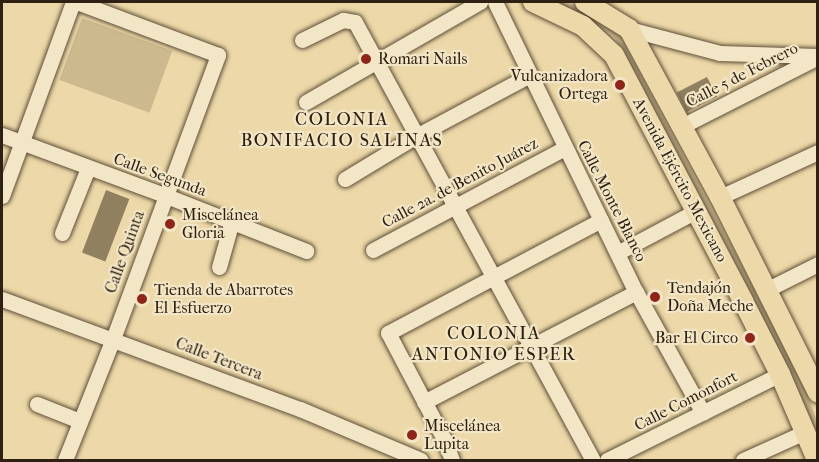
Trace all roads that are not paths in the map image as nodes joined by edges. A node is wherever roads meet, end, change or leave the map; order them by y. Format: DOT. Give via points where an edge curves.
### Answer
graph roads {
  1 [pos="75,2"];
  2 [pos="480,2"];
  3 [pos="495,2"];
  4 [pos="533,2"];
  5 [pos="585,2"];
  6 [pos="629,29"];
  7 [pos="302,40"];
  8 [pos="818,57"];
  9 [pos="378,60"];
  10 [pos="530,75"];
  11 [pos="306,102"];
  12 [pos="682,126"];
  13 [pos="2,135"];
  14 [pos="416,136"];
  15 [pos="21,143"];
  16 [pos="565,148"];
  17 [pos="818,152"];
  18 [pos="88,168"];
  19 [pos="345,178"];
  20 [pos="164,195"];
  21 [pos="2,196"];
  22 [pos="720,197"];
  23 [pos="453,206"];
  24 [pos="696,211"];
  25 [pos="601,220"];
  26 [pos="232,221"];
  27 [pos="62,233"];
  28 [pos="373,250"];
  29 [pos="306,251"];
  30 [pos="619,252"];
  31 [pos="818,264"];
  32 [pos="219,267"];
  33 [pos="494,278"];
  34 [pos="766,290"];
  35 [pos="636,292"];
  36 [pos="2,298"];
  37 [pos="113,339"];
  38 [pos="531,348"];
  39 [pos="812,367"];
  40 [pos="780,374"];
  41 [pos="818,393"];
  42 [pos="424,402"];
  43 [pos="38,404"];
  44 [pos="702,413"];
  45 [pos="80,421"];
  46 [pos="805,432"];
  47 [pos="65,460"];
  48 [pos="420,460"];
  49 [pos="452,460"];
  50 [pos="593,460"];
  51 [pos="607,460"];
  52 [pos="743,460"];
  53 [pos="817,460"];
  1 -- 15 [label="street"];
  1 -- 20 [label="street, Calle Quinta" via="218,55"];
  2 -- 9 [label="street"];
  3 -- 10 [label="street, Calle Monte Blanco"];
  4 -- 24 [label="main road, Avenida Ejército Mexicano" via="582,26 614,55"];
  5 -- 6 [label="main road, Avenida Ejército Mexicano"];
  6 -- 8 [label="street" via="720,53"];
  6 -- 12 [label="main road, Avenida Ejército Mexicano"];
  7 -- 9 [label="street" via="334,23 355,21"];
  8 -- 12 [label="street, Calle 5 de Febrero"];
  9 -- 11 [label="street"];
  9 -- 14 [label="street"];
  10 -- 14 [label="street"];
  10 -- 16 [label="street, Calle Monte Blanco"];
  12 -- 22 [label="main road, Avenida Ejército Mexicano"];
  13 -- 15 [label="street, Calle Segunda"];
  14 -- 19 [label="street"];
  14 -- 23 [label="street"];
  15 -- 18 [label="street, Calle Segunda"];
  15 -- 21 [label="street"];
  16 -- 23 [label="street, Calle 2a. de Benito Juárez"];
  16 -- 25 [label="street, Calle Monte Blanco"];
  17 -- 22 [label="street"];
  18 -- 20 [label="street, Calle Segunda"];
  18 -- 27 [label="street"];
  20 -- 26 [label="street, Calle Segunda"];
  20 -- 37 [label="street, Calle Quinta"];
  22 -- 34 [label="main road, Avenida Ejército Mexicano"];
  23 -- 28 [label="street, Calle 2a. de Benito Juárez"];
  23 -- 33 [label="street"];
  24 -- 30 [label="street"];
  24 -- 40 [label="main road, Avenida Ejército Mexicano"];
  25 -- 30 [label="street, Calle Monte Blanco"];
  25 -- 33 [label="street"];
  26 -- 29 [label="street, Calle Segunda"];
  26 -- 32 [label="street"];
  30 -- 35 [label="street, Calle Monte Blanco"];
  31 -- 34 [label="street"];
  33 -- 38 [label="street"];
  33 -- 42 [label="street" via="388,333"];
  34 -- 39 [label="main road, Avenida Ejército Mexicano"];
  35 -- 38 [label="street"];
  35 -- 44 [label="street, Calle Monte Blanco"];
  36 -- 37 [label="street, Calle Tercera"];
  37 -- 45 [label="street, Calle Quinta"];
  37 -- 48 [label="street, Calle Tercera" via="300,409"];
  38 -- 42 [label="street"];
  38 -- 50 [label="street"];
  39 -- 41 [label="main road, Avenida Ejército Mexicano"];
  40 -- 44 [label="street, Calle Comonfort"];
  40 -- 46 [label="main road, Avenida Ejército Mexicano"];
  42 -- 49 [label="street"];
  43 -- 45 [label="street"];
  44 -- 51 [label="street, Calle Comonfort"];
  45 -- 47 [label="street, Calle Quinta"];
  46 -- 52 [label="street"];
  46 -- 53 [label="main road, Avenida Ejército Mexicano"];
}
